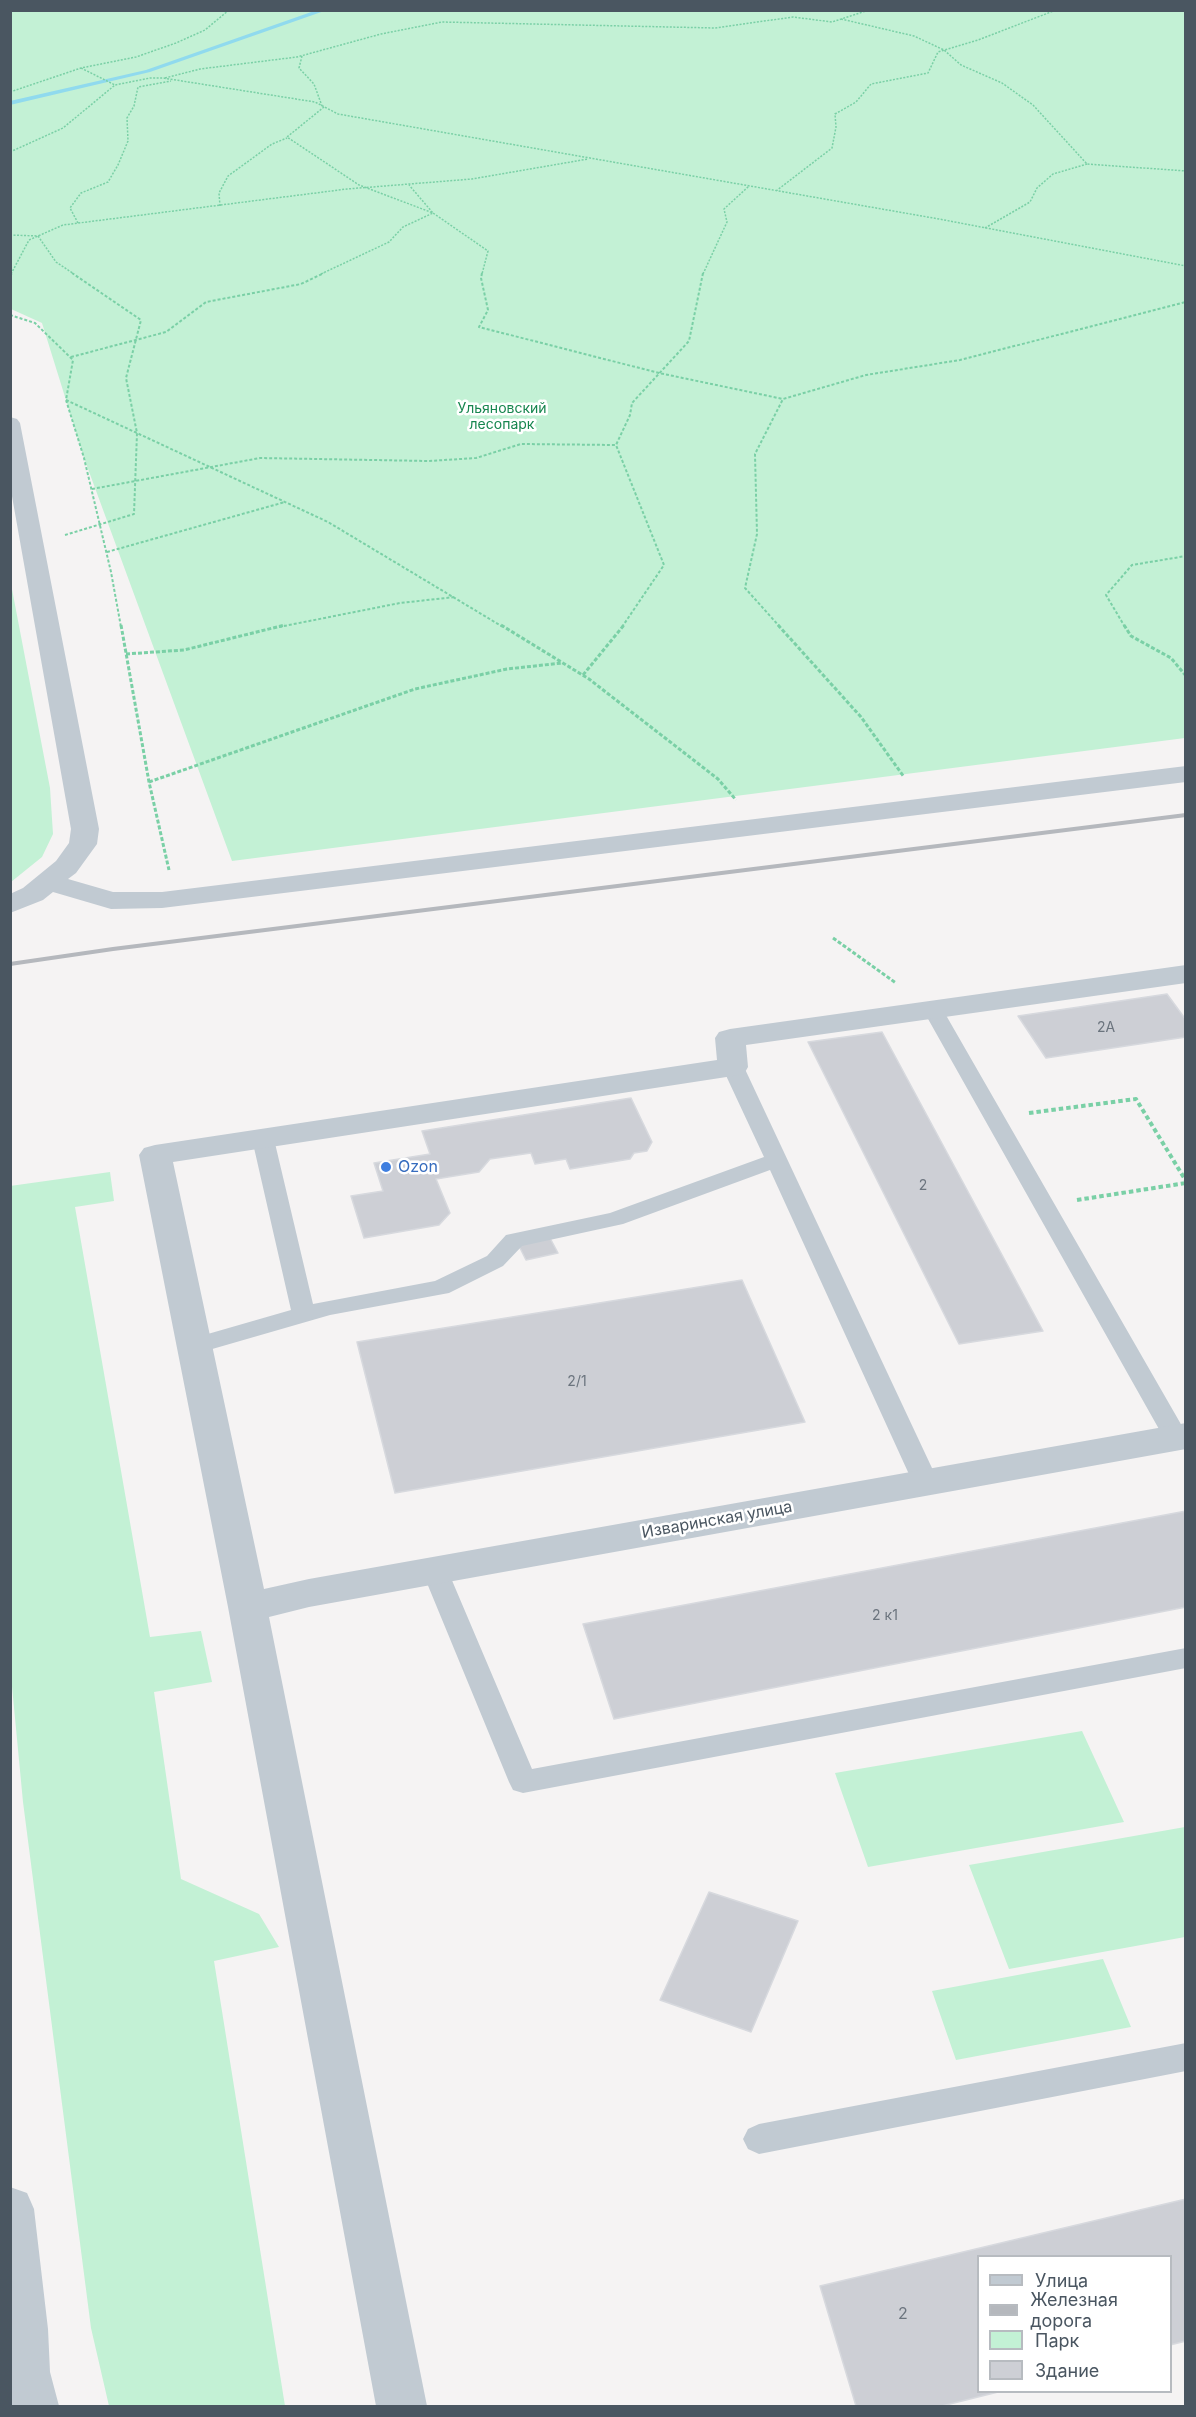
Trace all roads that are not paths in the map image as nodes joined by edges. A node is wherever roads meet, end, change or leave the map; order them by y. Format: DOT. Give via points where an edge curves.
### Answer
graph roads {
  1 [pos="10,423"];
  2 [pos="1185,774"];
  3 [pos="49,882"];
  4 [pos="10,905"];
  5 [pos="1185,974"];
  6 [pos="933,1010"];
  7 [pos="734,1067"];
  8 [pos="263,1139"];
  9 [pos="776,1160"];
  10 [pos="304,1314"];
  11 [pos="195,1346"];
  12 [pos="1180,1437"];
  13 [pos="926,1483"];
  14 [pos="435,1571"];
  15 [pos="249,1606"];
  16 [pos="1185,1658"];
  17 [pos="1185,2057"];
  18 [pos="759,2139"];
  19 [pos="10,2209"];
  20 [pos="34,2406"];
  21 [pos="401,2406"];
  1 -- 3 [label="street" via="85,818 83,844"];
  2 -- 3 [label="street" via="138,902 111,901"];
  3 -- 4 [label="street"];
  5 -- 6 [label="street"];
  6 -- 7 [label="street" via="730,1038"];
  6 -- 12 [label="lane"];
  7 -- 8 [label="street"];
  7 -- 9 [label="lane"];
  8 -- 10 [label="lane"];
  8 -- 11 [label="street" via="155,1155"];
  9 -- 10 [label="lane" via="615,1219 514,1240 495,1261 441,1288"];
  9 -- 13 [label="lane"];
  10 -- 11 [label="lane"];
  11 -- 15 [label="street"];
  12 -- 13 [label="street, Изваринская улица"];
  13 -- 14 [label="street, Изваринская улица"];
  14 -- 15 [label="street, Изваринская улица"];
  14 -- 16 [label="lane" via="523,1782"];
  15 -- 21 [label="street"];
  17 -- 18 [label="lane"];
  19 -- 20 [label="street" via="25,2372"];
}
